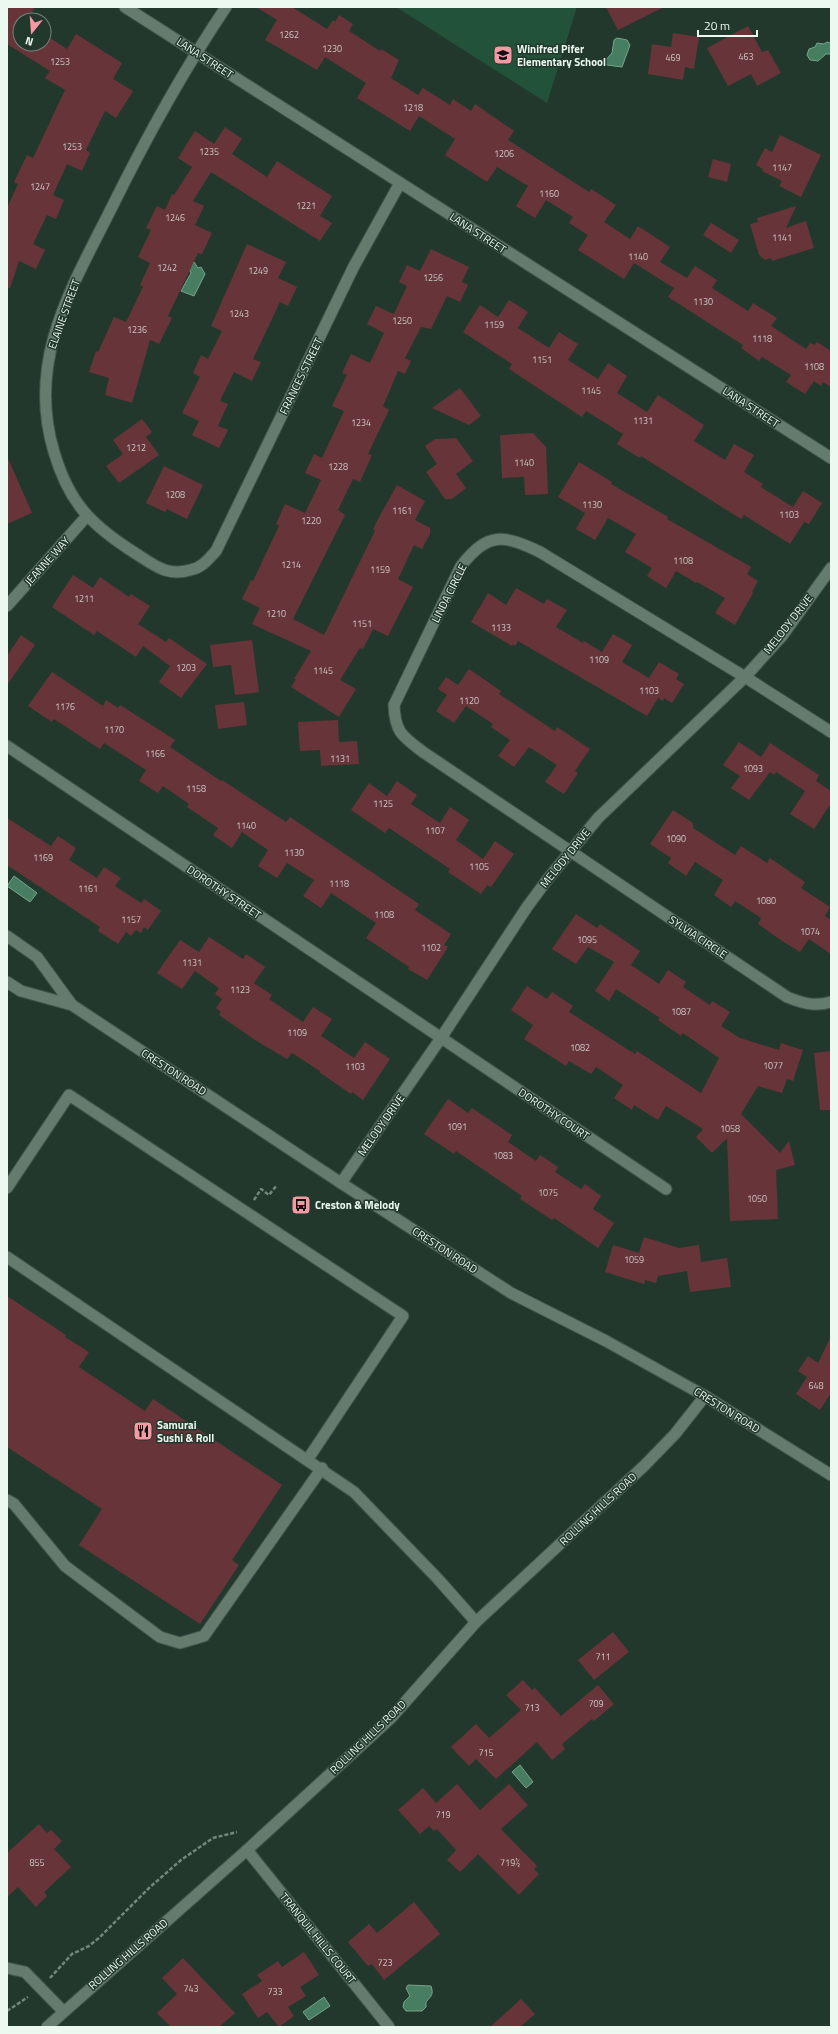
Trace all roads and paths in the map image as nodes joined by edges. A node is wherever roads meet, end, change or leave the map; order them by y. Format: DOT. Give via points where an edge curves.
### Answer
graph roads {
  1 [pos="124,7"];
  2 [pos="226,7"];
  3 [pos="196,52"];
  4 [pos="400,183"];
  5 [pos="831,458"];
  6 [pos="86,517"];
  7 [pos="200,567"];
  8 [pos="831,568"];
  9 [pos="7,606"];
  10 [pos="745,677"];
  11 [pos="831,732"];
  12 [pos="7,746"];
  13 [pos="570,852"];
  14 [pos="7,936"];
  15 [pos="7,982"];
  16 [pos="831,1002"];
  17 [pos="72,1004"];
  18 [pos="442,1038"];
  19 [pos="341,1183"];
  20 [pos="277,1185"];
  21 [pos="7,1188"];
  22 [pos="666,1189"];
  23 [pos="247,1212"];
  24 [pos="7,1257"];
  25 [pos="705,1396"];
  26 [pos="308,1459"];
  27 [pos="322,1468"];
  28 [pos="831,1476"];
  29 [pos="7,1500"];
  30 [pos="476,1622"];
  31 [pos="238,1832"];
  32 [pos="247,1850"];
  33 [pos="7,1968"];
  34 [pos="41,1988"];
  35 [pos="7,2011"];
  36 [pos="63,2011"];
  37 [pos="47,2027"];
  38 [pos="389,2027"];
  1 -- 3 [label="street, LANA STREET"];
  2 -- 3 [label="street, ELAINE STREET"];
  3 -- 4 [label="street, LANA STREET"];
  3 -- 6 [label="street, ELAINE STREET" via="140,150 70,292 46,366 44,400 48,434 63,476"];
  4 -- 5 [label="street, LANA STREET"];
  4 -- 7 [label="street, FRANCES STREET" via="353,268 216,551"];
  6 -- 7 [label="street, ELAINE STREET" via="107,536 162,570 179,574"];
  6 -- 9 [label="street, JEANNE WAY"];
  8 -- 10 [label="street, MELODY DRIVE" via="782,636"];
  10 -- 11 [label="street"];
  10 -- 13 [label="street, MELODY DRIVE" via="627,788"];
  10 -- 13 [label="street, LINDA CIRCLE" via="540,552 521,543 503,539 487,542 473,551 462,566 394,705 395,723 405,739"];
  12 -- 18 [label="street, DOROTHY STREET"];
  13 -- 16 [label="street, SYLVIA CIRCLE" via="787,996 804,1004 820,1005"];
  13 -- 18 [label="street, MELODY DRIVE" via="527,907"];
  14 -- 17 [label="street, CRESTON ROAD" via="37,957"];
  15 -- 17 [label="street, CRESTON ROAD" via="21,991"];
  17 -- 19 [label="street, CRESTON ROAD"];
  18 -- 19 [label="street, MELODY DRIVE"];
  18 -- 22 [label="street, DOROTHY COURT"];
  19 -- 25 [label="street, CRESTON ROAD" via="511,1293 606,1341"];
  20 -- 23 [label="path" via="269,1194 261,1189"];
  21 -- 23 [label="street" via="69,1094"];
  23 -- 26 [label="street" via="403,1316"];
  24 -- 26 [label="street"];
  25 -- 28 [label="street, CRESTON ROAD"];
  25 -- 30 [label="street, ROLLING HILLS ROAD" via="675,1434 645,1465"];
  26 -- 27 [label="street"];
  27 -- 29 [label="street" via="204,1636 180,1643 160,1636 65,1566 14,1504"];
  27 -- 30 [label="street" via="354,1492"];
  30 -- 32 [label="street, ROLLING HILLS ROAD" via="391,1718"];
  31 -- 34 [label="path" via="213,1838 181,1860 99,1938 72,1954"];
  32 -- 36 [label="street, ROLLING HILLS ROAD"];
  32 -- 38 [label="street, TRANQUIL HILLS COURT"];
  33 -- 34 [label="street" via="25,1972"];
  34 -- 35 [label="path"];
  34 -- 36 [label="street"];
  36 -- 37 [label="street, ROLLING HILLS ROAD"];
}
